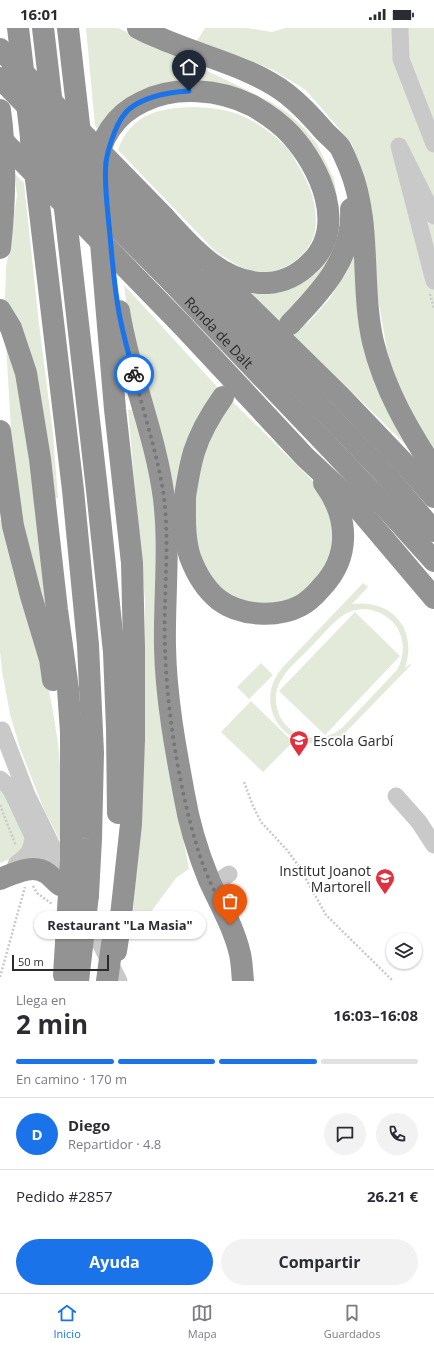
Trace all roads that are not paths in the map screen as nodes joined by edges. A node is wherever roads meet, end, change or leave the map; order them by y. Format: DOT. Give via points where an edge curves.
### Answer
graph roads {
  1 [pos="18,28"];
  2 [pos="43,28"];
  3 [pos="68,28"];
  4 [pos="138,28"];
  5 [pos="400,28"];
  6 [pos="0,49"];
  7 [pos="0,78"];
  8 [pos="0,109"];
  9 [pos="123,116"];
  10 [pos="326,132"];
  11 [pos="0,138"];
  12 [pos="434,144"];
  13 [pos="434,216"];
  14 [pos="189,244"];
  15 [pos="0,248"];
  16 [pos="434,281"];
  17 [pos="5,319"];
  18 [pos="290,324"];
  19 [pos="223,397"];
  20 [pos="115,409"];
  21 [pos="0,431"];
  22 [pos="305,457"];
  23 [pos="434,470"];
  24 [pos="434,497"];
  25 [pos="184,500"];
  26 [pos="434,531"];
  27 [pos="434,562"];
  28 [pos="434,598"];
  29 [pos="1,725"];
  30 [pos="0,747"];
  31 [pos="176,754"];
  32 [pos="0,779"];
  33 [pos="396,796"];
  34 [pos="71,798"];
  35 [pos="33,837"];
  36 [pos="434,845"];
  37 [pos="16,856"];
  38 [pos="46,860"];
  39 [pos="0,869"];
  40 [pos="64,871"];
  41 [pos="0,879"];
  42 [pos="114,947"];
  43 [pos="68,979"];
  44 [pos="108,981"];
  45 [pos="119,981"];
  46 [pos="243,981"];
  1 -- 43 [label="highway, bridge" via="73,490 88,644 93,754 88,895"];
  2 -- 42 [label="highway" via="114,652 118,814"];
  3 -- 20 [label="highway" via="98,296"];
  4 -- 10 [label="highway" via="176,46 245,71 275,85 296,101"];
  5 -- 12 [label="street" via="401,59"];
  6 -- 14 [label="highway, bridge"];
  7 -- 26 [label="highway, Ronda de Dalt, bridge" via="380,468"];
  8 -- 15 [label="highway" via="4,187"];
  8 -- 27 [label="highway, Ronda de Dalt, bridge" via="172,282 371,491"];
  9 -- 14 [label="highway" via="143,101 172,92 208,93 233,99 252,106 282,126 304,151 316,170 329,213 327,231 321,249 314,259 296,274 278,282 250,282 211,264"];
  9 -- 20 [label="highway" via="107,132 98,154 97,166"];
  9 -- 31 [label="highway" via="108,151 106,191 120,319 164,498 167,527 165,648"];
  10 -- 18 [label="highway" via="348,188 350,232 335,271 320,292"];
  10 -- 23 [label="highway" via="340,147 358,193 369,319 384,377 400,412"];
  11 -- 22 [label="highway, bridge" via="181,324"];
  13 -- 16 [label="street" via="399,146"];
  14 -- 24 [label="highway" via="224,283 340,396"];
  17 -- 34 [label="highway" via="26,374 40,459 68,689"];
  19 -- 25 [label="highway" via="194,451"];
  20 -- 42 [label="highway" via="132,562 134,725 131,824 121,919"];
  21 -- 34 [label="highway" via="13,526 50,659"];
  22 -- 25 [label="highway" via="334,499 343,530 342,550 337,567 330,578 311,599 288,611 257,614 237,609 219,600 194,568 187,546"];
  22 -- 28 [label="highway" via="351,500"];
  25 -- 31 [label="highway" via="177,545 174,601 173,690"];
  29 -- 30 [label="street"];
  29 -- 40 [label="street" via="27,795"];
  31 -- 46 [label="highway" via="198,851 236,939"];
  32 -- 35 [label="street" via="12,792"];
  33 -- 36 [label="street" via="419,822"];
  34 -- 40 [label="highway"];
  35 -- 37 [label="street" via="32,847 26,856"];
  35 -- 38 [label="street"];
  37 -- 38 [label="street"];
  37 -- 39 [label="street"];
  38 -- 40 [label="street"];
  40 -- 41 [label="highway" via="47,873 32,869"];
  40 -- 43 [label="highway, bridge"];
  40 -- 44 [label="street"];
  40 -- 45 [label="street"];
  42 -- 44 [label="highway, bridge"];
}
